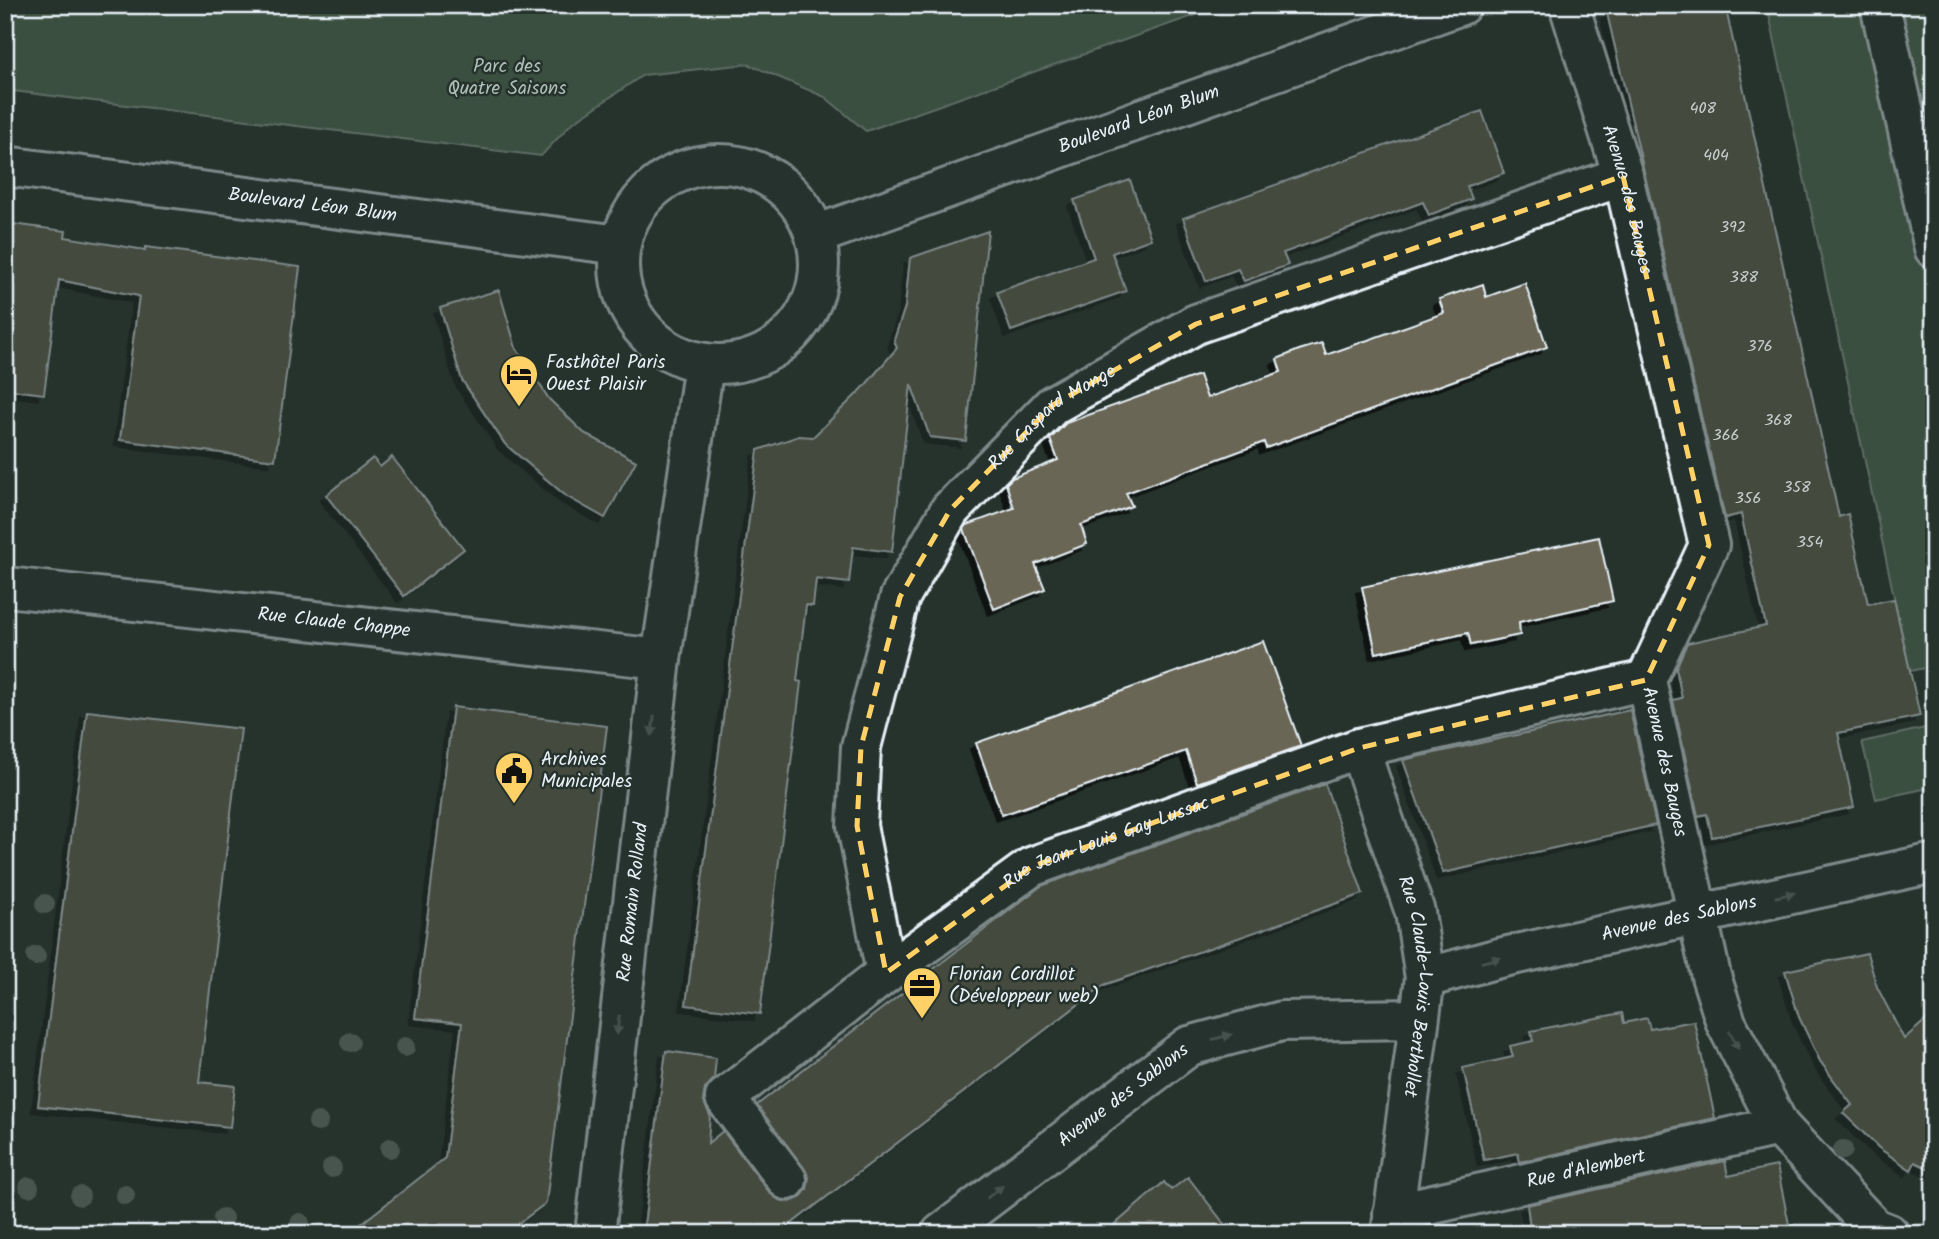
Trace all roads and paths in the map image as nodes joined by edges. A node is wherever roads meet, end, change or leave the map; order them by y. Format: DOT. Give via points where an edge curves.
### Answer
graph roads {
  1 [pos="1461,5"];
  2 [pos="1569,5"];
  3 [pos="1880,5"];
  4 [pos="5,166"];
  5 [pos="1623,176"];
  6 [pos="816,235"];
  7 [pos="620,245"];
  8 [pos="1934,248"];
  9 [pos="704,364"];
  10 [pos="7,587"];
  11 [pos="661,659"];
  12 [pos="1646,680"];
  13 [pos="1359,748"];
  14 [pos="1934,863"];
  15 [pos="1699,915"];
  16 [pos="886,973"];
  17 [pos="1425,978"];
  18 [pos="1418,1019"];
  19 [pos="1779,1126"];
  20 [pos="788,1180"];
  21 [pos="1392,1223"];
  22 [pos="595,1234"];
  23 [pos="941,1234"];
  24 [pos="1889,1234"];
  1 -- 6 [label="street, Boulevard Léon Blum"];
  2 -- 5 [label="street, Avenue des Bauges"];
  3 -- 8 [label="street"];
  4 -- 7 [label="street, Boulevard Léon Blum"];
  5 -- 12 [label="street, Avenue des Bauges" via="1709,545"];
  5 -- 16 [label="street, Rue Gaspard Monge" via="1196,324 1053,405 950,510 900,597 861,747 857,826"];
  6 -- 7 [label="street" via="801,204 776,180 744,166 711,163 679,171 651,189 631,214"];
  6 -- 9 [label="street" via="821,268 814,301 795,330 770,352 738,364"];
  7 -- 9 [label="street" via="619,278 629,309 647,335 673,354"];
  9 -- 11 [label="street, Rue Romain Rolland"];
  10 -- 11 [label="street, Rue Claude Chappe"];
  11 -- 22 [label="street, Rue Romain Rolland, one-way"];
  12 -- 13 [label="street, Rue Jean-Louis Gay Lussac"];
  12 -- 15 [label="street, Avenue des Bauges"];
  13 -- 16 [label="street, Rue Jean-Louis Gay Lussac" via="1031,867"];
  13 -- 17 [label="street, Rue Claude-Louis Berthollet" via="1415,912"];
  15 -- 14 [label="street, Avenue des Sablons, one-way"];
  17 -- 15 [label="street, Avenue des Sablons, one-way"];
  15 -- 19 [label="street, Avenue des Bauges, one-way" via="1726,1023"];
  16 -- 20 [label="street, Rue Jean-Louis Gay Lussac" via="725,1098"];
  17 -- 18 [label="street, Rue Claude-Louis Berthollet"];
  18 -- 21 [label="street, Rue Claude-Louis Berthollet"];
  23 -- 18 [label="street, Avenue des Sablons, one-way" via="1189,1046 1282,1020"];
  19 -- 21 [label="street, Rue d'Alembert"];
  19 -- 24 [label="street, Avenue des Bauges" via="1874,1228"];
}
